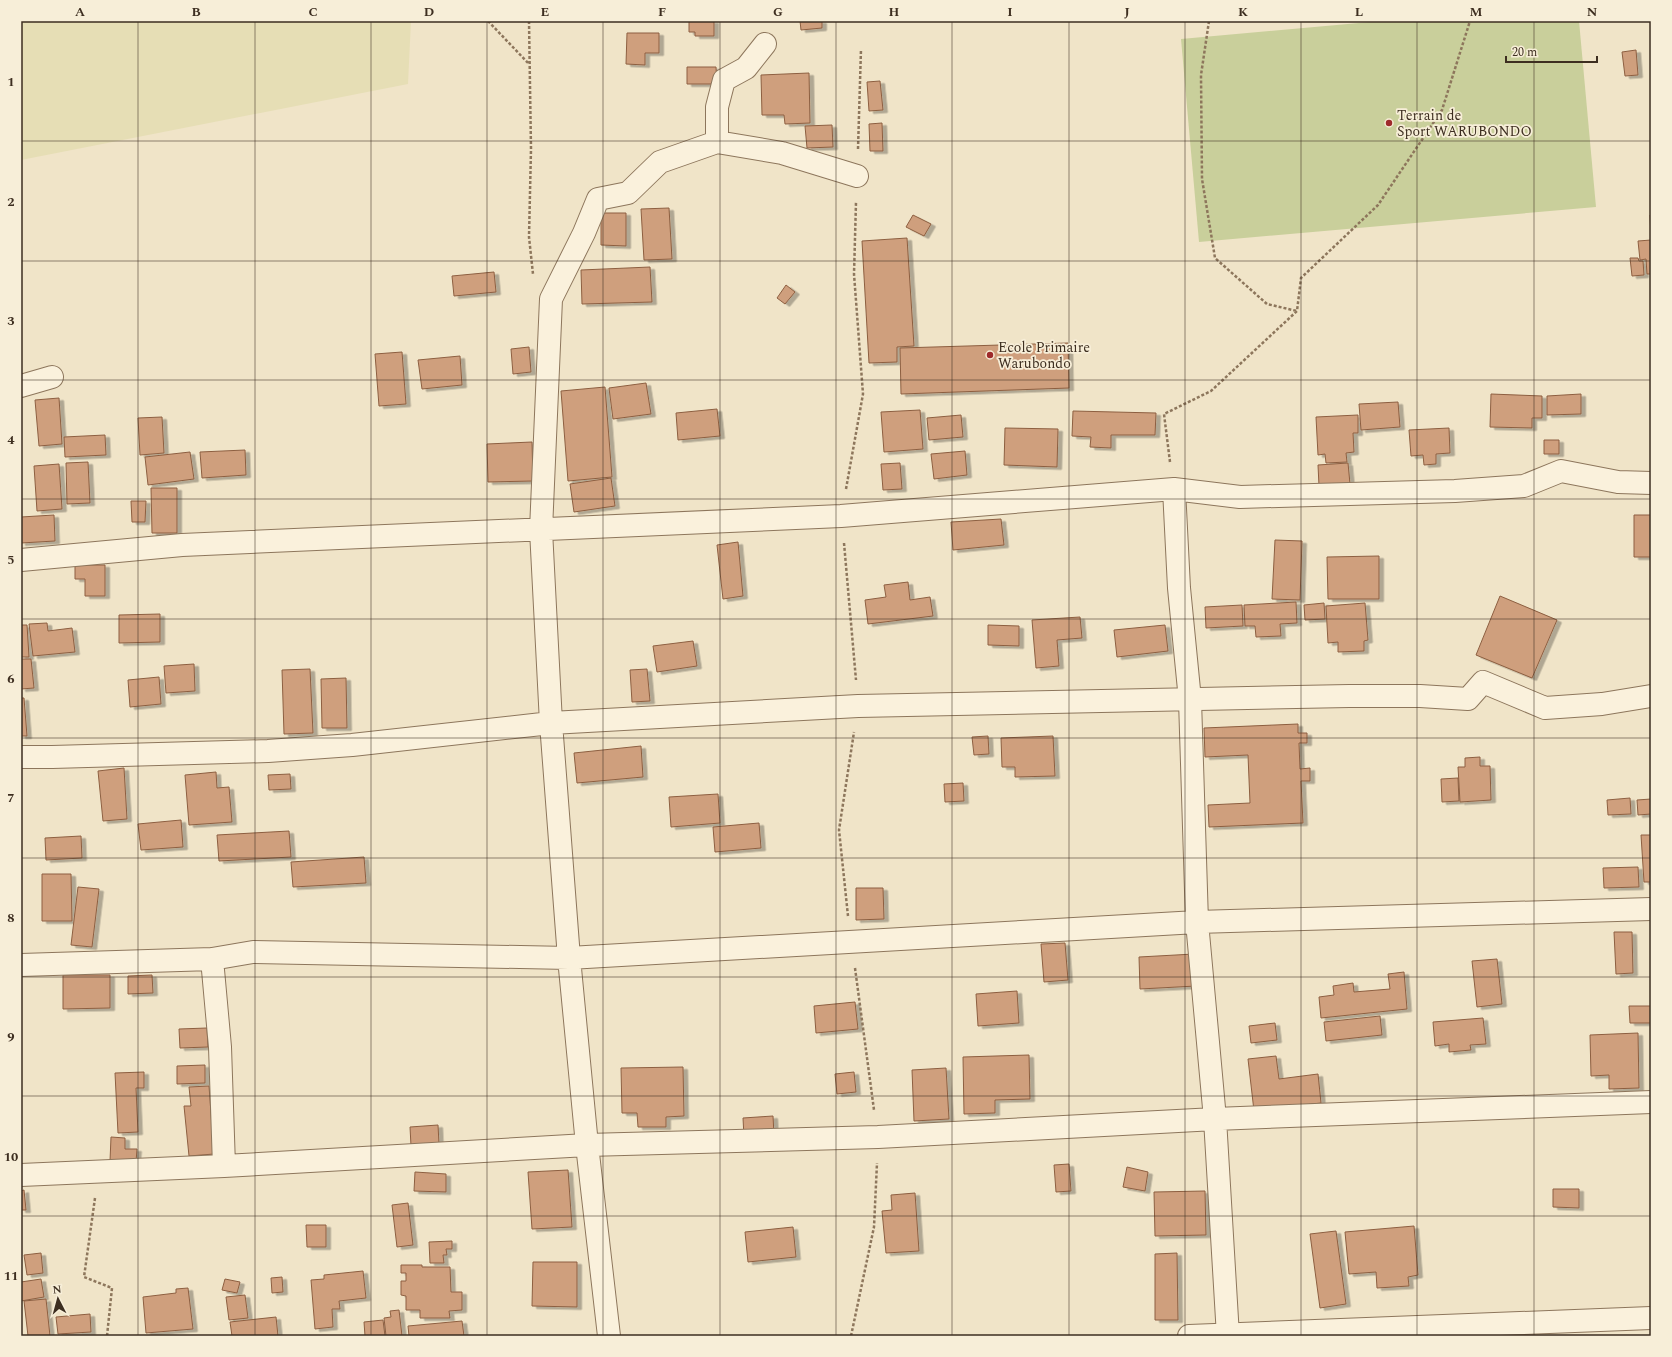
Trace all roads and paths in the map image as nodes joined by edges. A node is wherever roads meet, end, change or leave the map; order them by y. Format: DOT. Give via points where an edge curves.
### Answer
graph roads {
  1 [pos="488,21"];
  2 [pos="529,21"];
  3 [pos="1209,21"];
  4 [pos="1470,21"];
  5 [pos="765,44"];
  6 [pos="529,64"];
  7 [pos="717,142"];
  8 [pos="857,176"];
  9 [pos="550,299"];
  10 [pos="1297,311"];
  11 [pos="52,377"];
  12 [pos="21,386"];
  13 [pos="1651,483"];
  14 [pos="1174,490"];
  15 [pos="541,530"];
  16 [pos="21,560"];
  17 [pos="1651,696"];
  18 [pos="1190,700"];
  19 [pos="551,723"];
  20 [pos="21,756"];
  21 [pos="1651,909"];
  22 [pos="1197,922"];
  23 [pos="569,958"];
  24 [pos="212,959"];
  25 [pos="21,965"];
  26 [pos="1651,1102"];
  27 [pos="1214,1119"];
  28 [pos="587,1145"];
  29 [pos="224,1166"];
  30 [pos="99,1170"];
  31 [pos="21,1175"];
  32 [pos="1651,1318"];
  33 [pos="1228,1335"];
  34 [pos="108,1336"];
  35 [pos="609,1336"];
  36 [pos="1190,1336"];
  1 -- 6 [label="path"];
  2 -- 6 [label="path"];
  3 -- 10 [label="path" via="1201,75 1202,179 1215,258 1267,304"];
  4 -- 10 [label="path" via="1442,110 1378,205 1301,278"];
  5 -- 7 [label="street" via="746,68 724,80 717,107"];
  6 -- 9 [label="path" via="529,237 533,277"];
  7 -- 8 [label="street" via="782,153"];
  7 -- 9 [label="street" via="660,162 628,193 598,199 584,233"];
  9 -- 15 [label="street"];
  10 -- 14 [label="path" via="1210,391 1164,414"];
  11 -- 12 [label="street"];
  13 -- 14 [label="street" via="1618,482 1561,471 1524,486 1455,491 1240,497"];
  14 -- 15 [label="street" via="841,516"];
  14 -- 18 [label="street"];
  15 -- 16 [label="street" via="182,545"];
  15 -- 19 [label="street"];
  17 -- 18 [label="street" via="1602,704 1545,708 1483,682 1468,699 1349,696"];
  18 -- 19 [label="street" via="858,706"];
  18 -- 22 [label="street"];
  19 -- 20 [label="street" via="352,745 268,751 76,757"];
  19 -- 23 [label="street"];
  21 -- 22 [label="street"];
  22 -- 23 [label="street"];
  22 -- 27 [label="street"];
  23 -- 24 [label="street" via="253,952"];
  23 -- 28 [label="street"];
  24 -- 25 [label="street"];
  24 -- 29 [label="street" via="220,1046"];
  26 -- 27 [label="street"];
  27 -- 28 [label="street" via="878,1137"];
  27 -- 33 [label="street"];
  28 -- 29 [label="street"];
  28 -- 35 [label="street"];
  29 -- 30 [label="street"];
  30 -- 31 [label="street"];
  30 -- 34 [label="path" via="84,1277 112,1288"];
  32 -- 33 [label="street"];
  33 -- 36 [label="street"];
}
